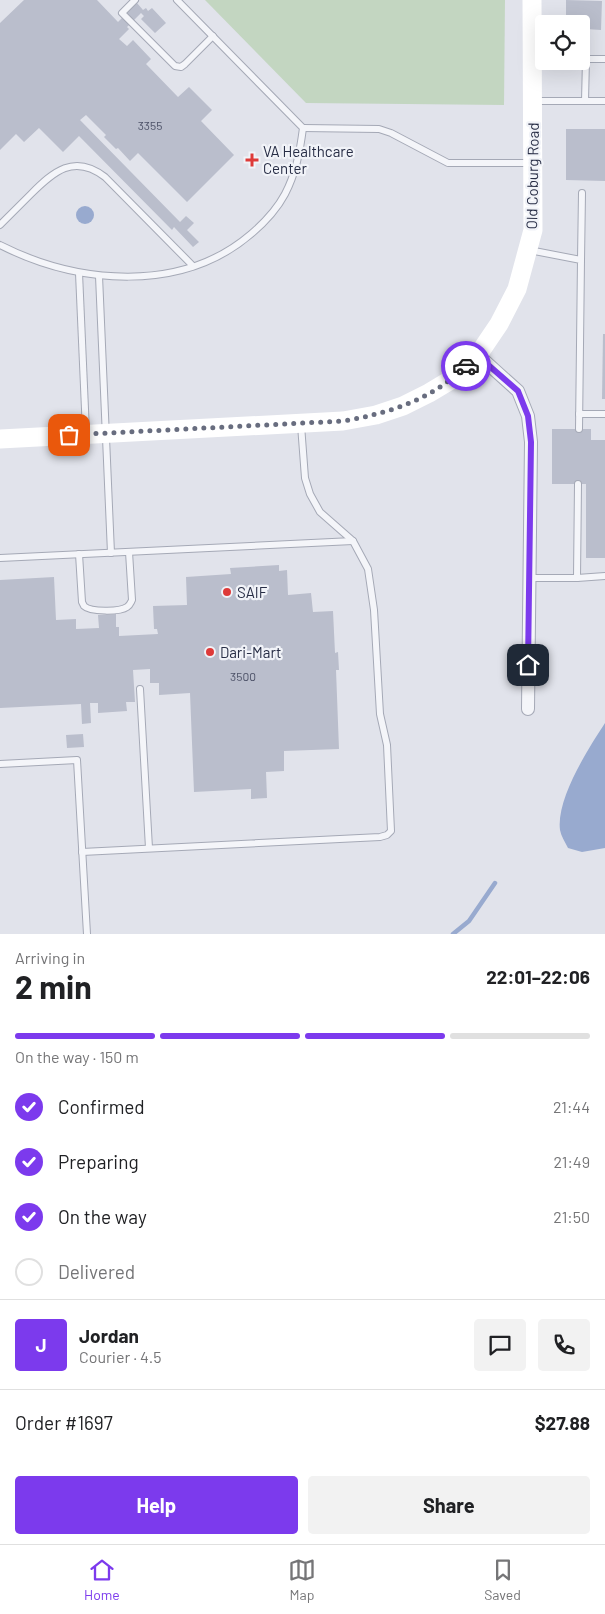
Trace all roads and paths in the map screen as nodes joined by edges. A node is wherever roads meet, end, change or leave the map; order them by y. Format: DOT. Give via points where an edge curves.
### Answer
graph roads {
  1 [pos="135,0"];
  2 [pos="177,0"];
  3 [pos="532,0"];
  4 [pos="213,36"];
  5 [pos="605,59"];
  6 [pos="532,101"];
  7 [pos="585,101"];
  8 [pos="605,101"];
  9 [pos="303,128"];
  10 [pos="532,163"];
  11 [pos="582,194"];
  12 [pos="0,225"];
  13 [pos="0,245"];
  14 [pos="528,250"];
  15 [pos="582,260"];
  16 [pos="193,266"];
  17 [pos="79,273"];
  18 [pos="100,276"];
  19 [pos="478,356"];
  20 [pos="579,414"];
  21 [pos="605,414"];
  22 [pos="301,423"];
  23 [pos="579,429"];
  24 [pos="106,433"];
  25 [pos="86,434"];
  26 [pos="0,438"];
  27 [pos="578,484"];
  28 [pos="353,541"];
  29 [pos="111,552"];
  30 [pos="129,552"];
  31 [pos="80,554"];
  32 [pos="0,558"];
  33 [pos="605,576"];
  34 [pos="530,578"];
  35 [pos="576,578"];
  36 [pos="140,689"];
  37 [pos="528,709"];
  38 [pos="0,764"];
  39 [pos="149,848"];
  40 [pos="82,852"];
  41 [pos="87,934"];
  1 -- 4 [label="lane" via="122,13 176,66 185,64"];
  2 -- 4 [label="lane"];
  3 -- 6 [label="street, Old Coburg Road"];
  4 -- 9 [label="lane"];
  5 -- 7 [label="lane" via="586,59"];
  6 -- 7 [label="lane"];
  6 -- 10 [label="street, Old Coburg Road"];
  7 -- 8 [label="lane"];
  9 -- 10 [label="lane" via="379,129 448,163"];
  9 -- 16 [label="lane" via="294,172 275,208 232,248"];
  10 -- 14 [label="street, Old Coburg Road" via="533,230"];
  11 -- 15 [label="lane"];
  12 -- 16 [label="lane" via="53,173 70,167 88,167 105,177"];
  13 -- 17 [label="lane" via="35,261"];
  14 -- 15 [label="lane"];
  14 -- 19 [label="street, Old Coburg Road" via="517,289"];
  15 -- 20 [label="lane"];
  16 -- 18 [label="lane" via="153,275"];
  17 -- 18 [label="lane"];
  17 -- 25 [label="lane"];
  18 -- 24 [label="lane"];
  19 -- 22 [label="street, Old Coburg Road" via="454,378 403,406 343,421"];
  19 -- 34 [label="street" via="518,391 528,416 531,442"];
  20 -- 21 [label="lane"];
  20 -- 23 [label="lane"];
  22 -- 24 [label="street, Old Coburg Road"];
  22 -- 28 [label="lane" via="305,478 310,494 320,512"];
  24 -- 25 [label="street, Old Coburg Road"];
  24 -- 29 [label="lane"];
  25 -- 26 [label="street, Old Coburg Road"];
  27 -- 35 [label="lane"];
  28 -- 30 [label="lane"];
  28 -- 39 [label="lane" via="365,562 371,583 380,714 387,745 391,831 380,837"];
  29 -- 30 [label="lane"];
  29 -- 31 [label="lane"];
  30 -- 31 [label="lane" via="130,605 122,609 92,611 84,606 82,598"];
  31 -- 32 [label="lane"];
  33 -- 35 [label="lane"];
  34 -- 35 [label="lane"];
  34 -- 37 [label="street"];
  36 -- 39 [label="lane"];
  38 -- 40 [label="lane" via="77,760"];
  39 -- 40 [label="lane"];
  40 -- 41 [label="lane"];
}
